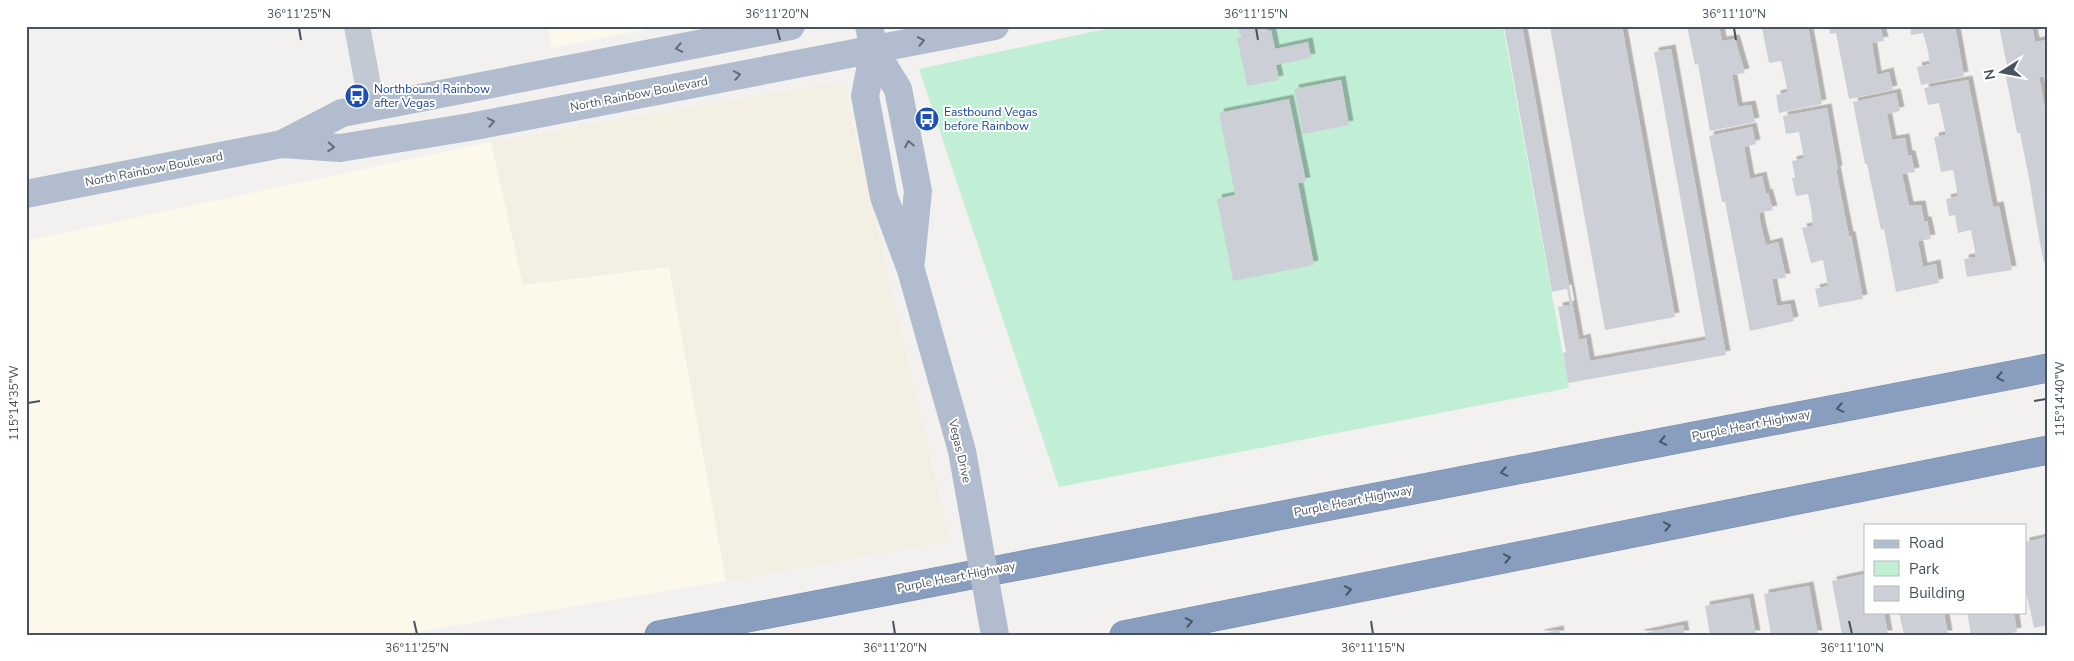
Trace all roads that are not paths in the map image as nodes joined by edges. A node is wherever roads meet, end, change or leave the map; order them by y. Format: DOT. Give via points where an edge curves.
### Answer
graph roads {
  1 [pos="357,26"];
  2 [pos="791,26"];
  3 [pos="995,26"];
  4 [pos="871,38"];
  5 [pos="372,107"];
  6 [pos="282,144"];
  7 [pos="26,194"];
  8 [pos="2048,368"];
  9 [pos="2048,450"];
  10 [pos="659,635"];
  11 [pos="995,635"];
  12 [pos="1124,635"];
  1 -- 5 [label="street"];
  2 -- 5 [label="main road, North Rainbow Boulevard, one-way"];
  4 -- 3 [label="main road, North Rainbow Boulevard, one-way"];
  6 -- 4 [label="main road, North Rainbow Boulevard, one-way" via="340,148 480,125"];
  4 -- 11 [label="main road, Vegas Drive, bridge" via="898,89 918,192 911,270 962,452"];
  5 -- 6 [label="main road, North Rainbow Boulevard" via="342,113"];
  6 -- 7 [label="main road, North Rainbow Boulevard"];
  8 -- 10 [label="highway, Purple Heart Highway, one-way"];
  12 -- 9 [label="highway, one-way"];
}
